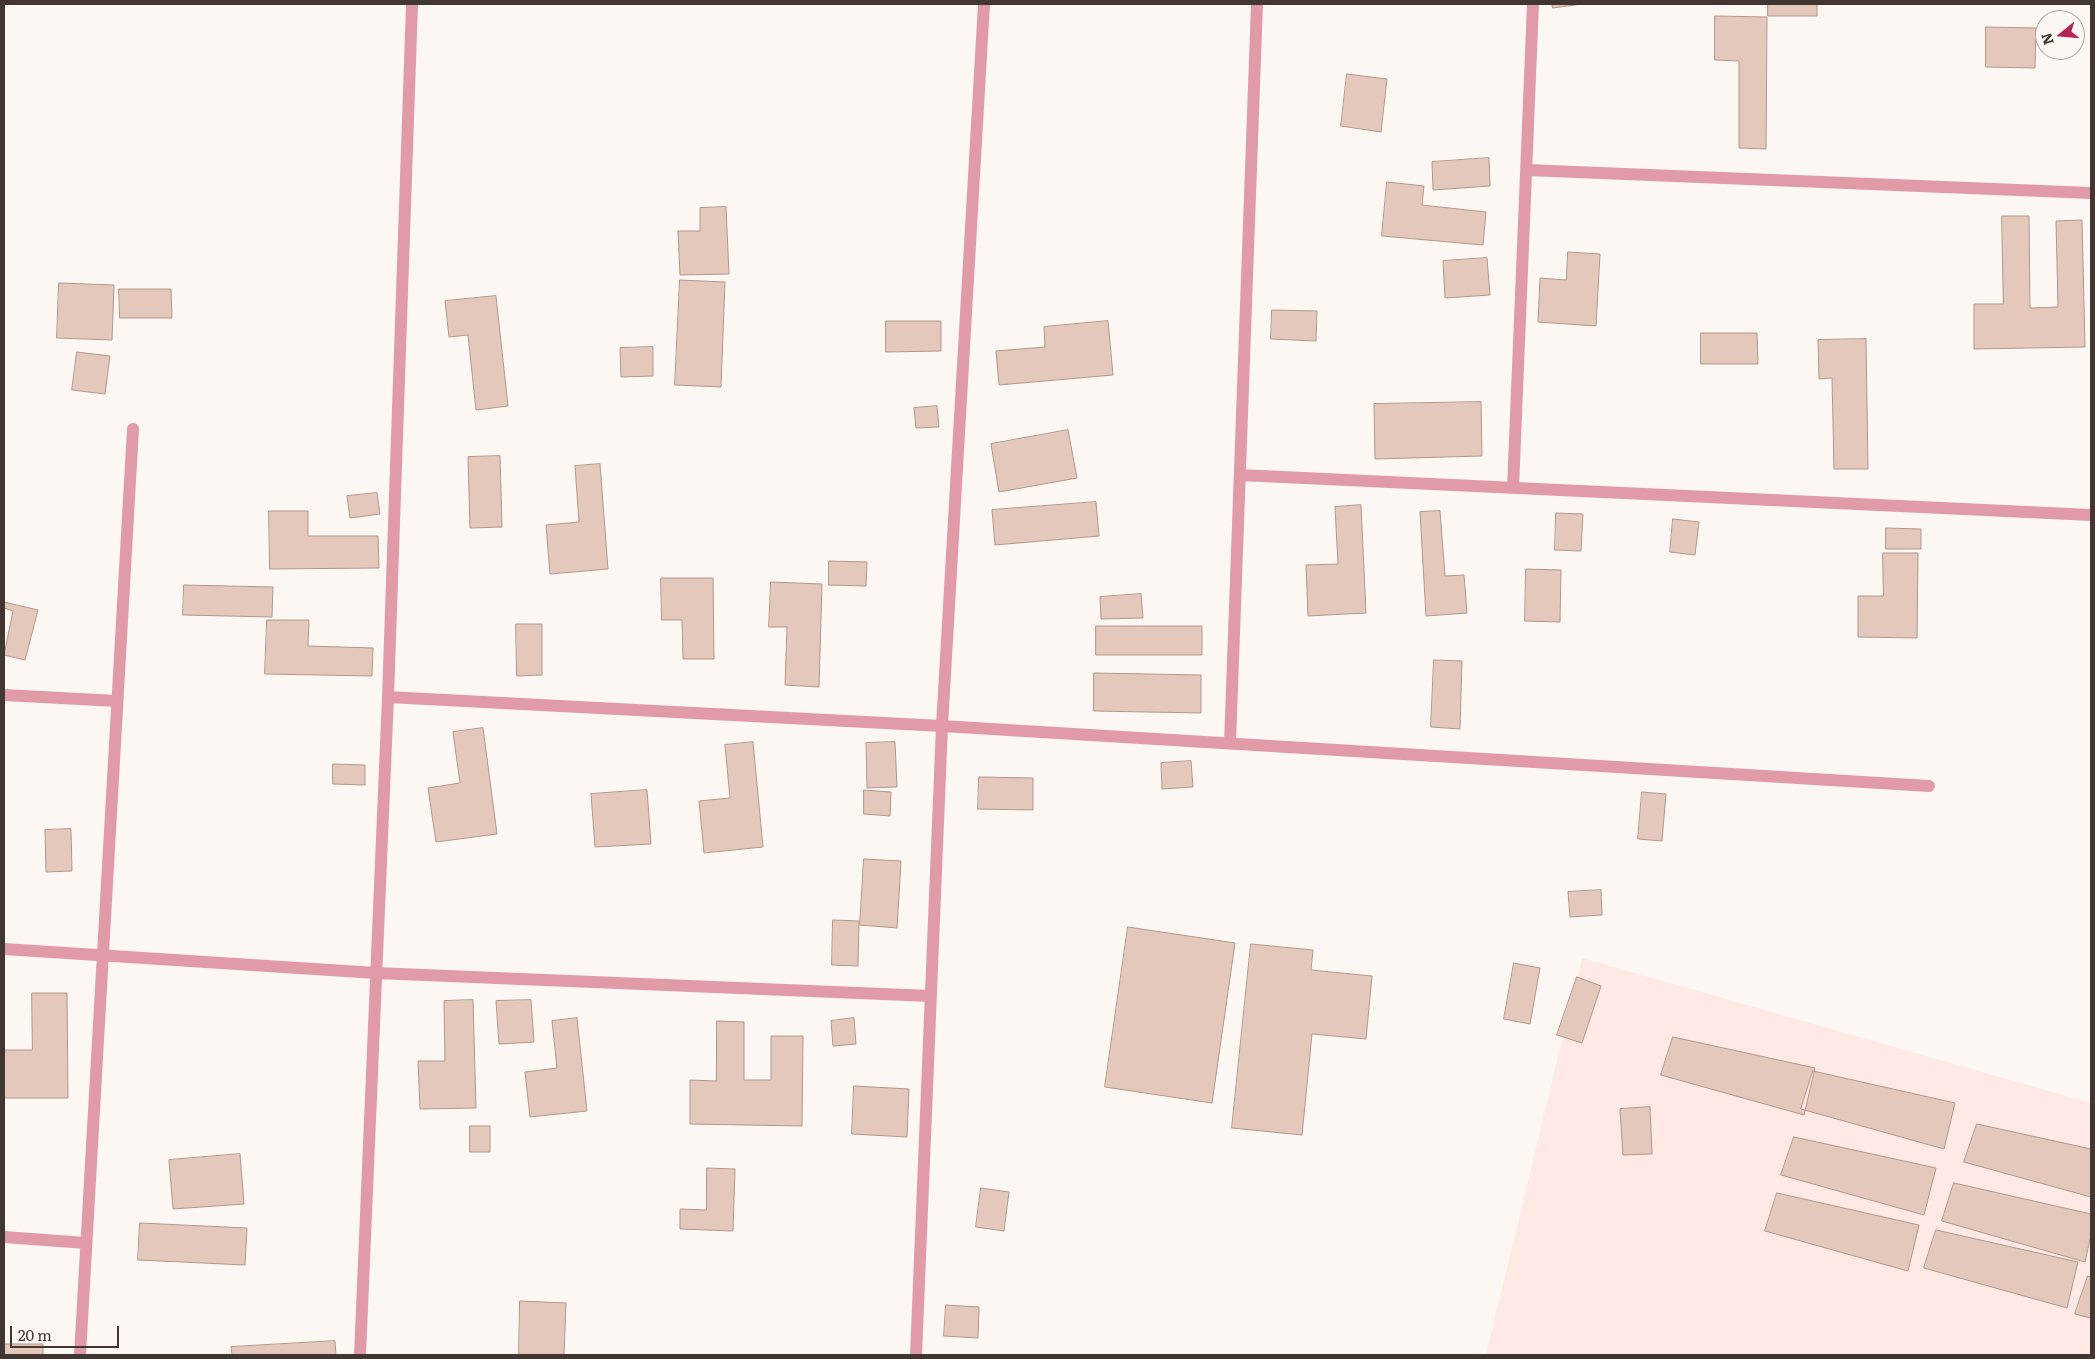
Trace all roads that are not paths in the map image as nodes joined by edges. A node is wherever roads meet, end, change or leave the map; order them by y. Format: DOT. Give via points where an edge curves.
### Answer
graph roads {
  1 [pos="412,4"];
  2 [pos="984,4"];
  3 [pos="1257,4"];
  4 [pos="1533,4"];
  5 [pos="1527,170"];
  6 [pos="2091,193"];
  7 [pos="133,430"];
  8 [pos="1240,475"];
  9 [pos="1513,488"];
  10 [pos="2091,515"];
  11 [pos="4,695"];
  12 [pos="388,697"];
  13 [pos="117,701"];
  14 [pos="942,726"];
  15 [pos="1230,743"];
  16 [pos="1929,786"];
  17 [pos="4,950"];
  18 [pos="103,956"];
  19 [pos="376,973"];
  20 [pos="931,996"];
  21 [pos="4,1237"];
  22 [pos="86,1243"];
  23 [pos="80,1355"];
  24 [pos="360,1355"];
  25 [pos="916,1355"];
  1 -- 12 [label="street"];
  2 -- 14 [label="street"];
  3 -- 8 [label="street"];
  4 -- 5 [label="street"];
  5 -- 6 [label="street"];
  5 -- 9 [label="street"];
  7 -- 13 [label="street"];
  8 -- 9 [label="street"];
  8 -- 15 [label="street"];
  9 -- 10 [label="street"];
  11 -- 13 [label="street"];
  12 -- 14 [label="street"];
  12 -- 19 [label="street"];
  13 -- 18 [label="street"];
  14 -- 15 [label="street"];
  14 -- 20 [label="street"];
  15 -- 16 [label="street"];
  17 -- 18 [label="street"];
  18 -- 19 [label="street"];
  18 -- 22 [label="street"];
  19 -- 20 [label="street"];
  19 -- 24 [label="street"];
  20 -- 25 [label="street"];
  21 -- 22 [label="street"];
  22 -- 23 [label="street"];
}
